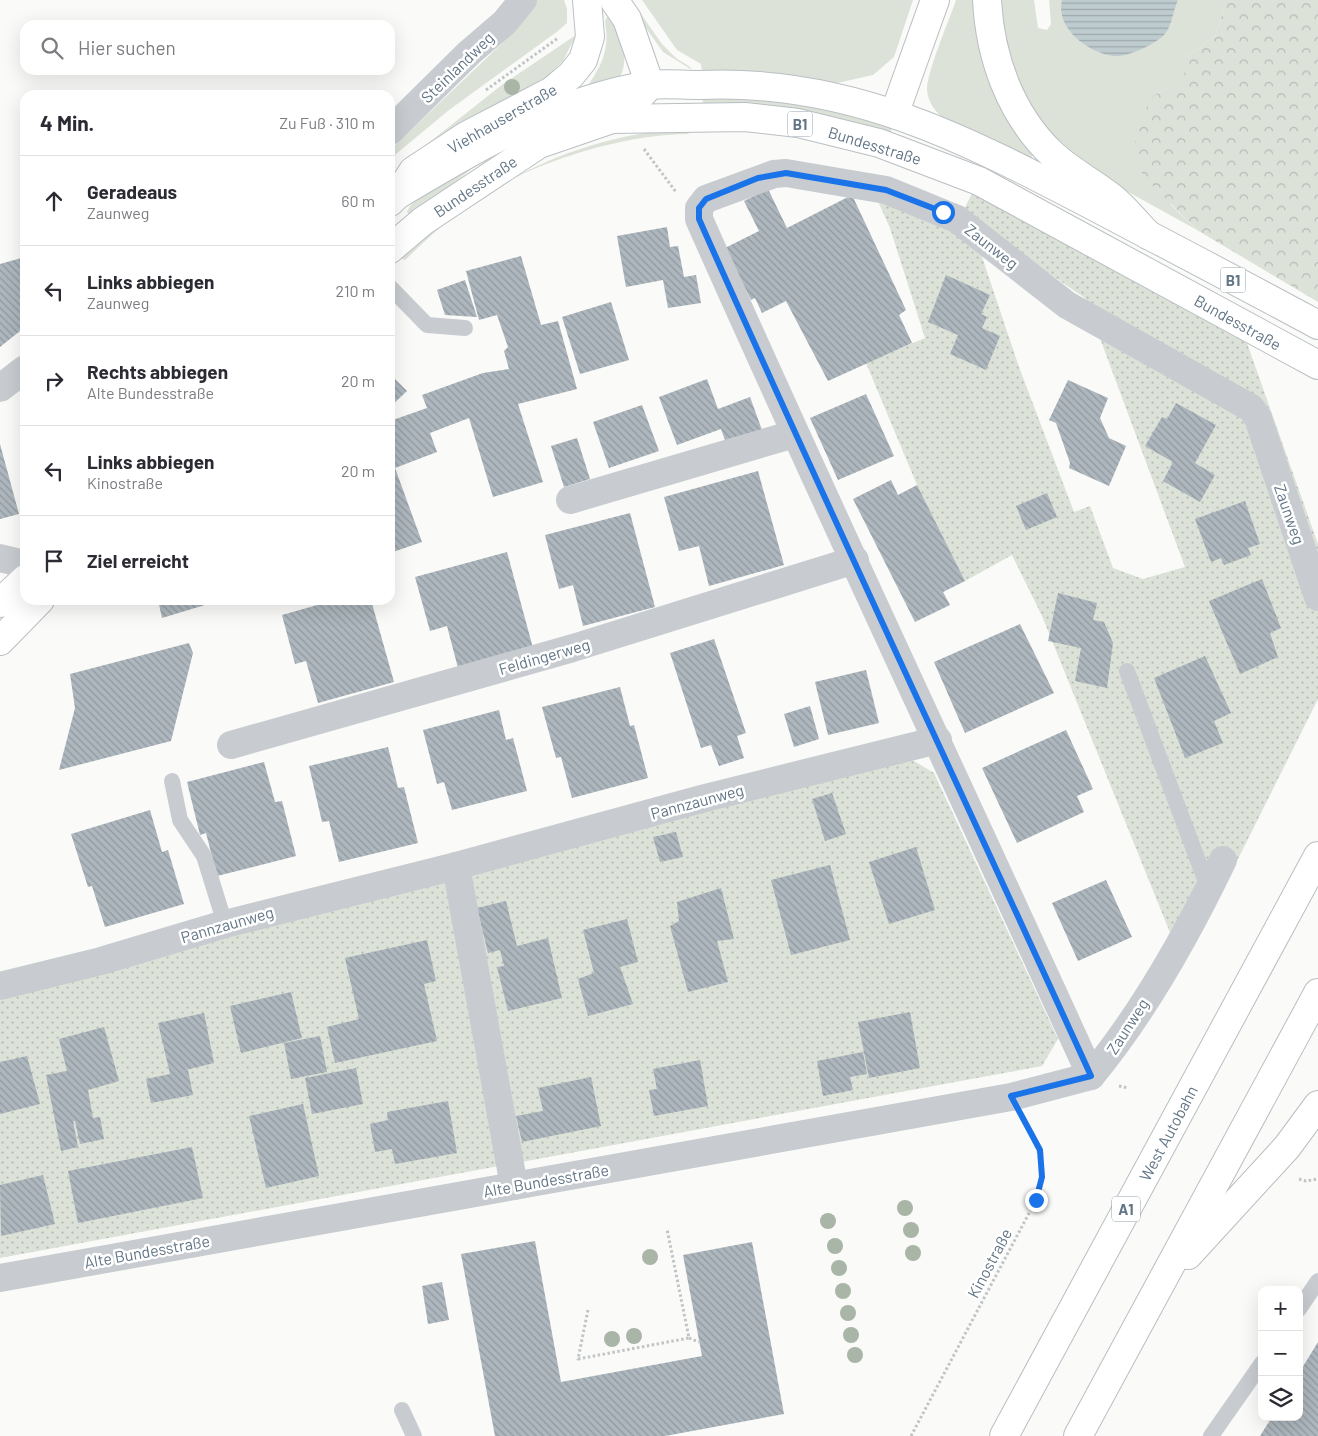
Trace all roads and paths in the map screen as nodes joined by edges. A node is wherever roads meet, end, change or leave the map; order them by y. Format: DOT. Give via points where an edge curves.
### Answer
graph roads {
  1 [pos="522,0"];
  2 [pos="587,0"];
  3 [pos="614,0"];
  4 [pos="935,0"];
  5 [pos="987,0"];
  6 [pos="650,85"];
  7 [pos="895,112"];
  8 [pos="612,119"];
  9 [pos="395,126"];
  10 [pos="979,181"];
  11 [pos="395,198"];
  12 [pos="395,198"];
  13 [pos="1148,234"];
  14 [pos="395,245"];
  15 [pos="395,292"];
  16 [pos="1318,325"];
  17 [pos="465,328"];
  18 [pos="1318,365"];
  19 [pos="20,373"];
  20 [pos="0,388"];
  21 [pos="794,434"];
  22 [pos="570,500"];
  23 [pos="0,558"];
  24 [pos="855,560"];
  25 [pos="20,563"];
  26 [pos="20,584"];
  27 [pos="1318,597"];
  28 [pos="0,603"];
  29 [pos="35,605"];
  30 [pos="0,641"];
  31 [pos="1127,671"];
  32 [pos="938,740"];
  33 [pos="231,745"];
  34 [pos="172,781"];
  35 [pos="1318,856"];
  36 [pos="1223,860"];
  37 [pos="456,866"];
  38 [pos="1208,890"];
  39 [pos="225,924"];
  40 [pos="0,986"];
  41 [pos="1318,993"];
  42 [pos="1091,1076"];
  43 [pos="1011,1096"];
  44 [pos="1318,1105"];
  45 [pos="1292,1176"];
  46 [pos="1318,1179"];
  47 [pos="514,1186"];
  48 [pos="667,1229"];
  49 [pos="0,1278"];
  50 [pos="1318,1281"];
  51 [pos="1162,1283"];
  52 [pos="1303,1302"];
  53 [pos="588,1310"];
  54 [pos="689,1338"];
  55 [pos="699,1342"];
  56 [pos="1258,1369"];
  57 [pos="402,1410"];
  58 [pos="414,1436"];
  59 [pos="911,1436"];
  60 [pos="1004,1436"];
  61 [pos="1078,1436"];
  62 [pos="1211,1436"];
  1 -- 9 [label="street, Steinlandweg" via="505,22"];
  2 -- 11 [label="main road, Viehhauserstraße" via="590,37 583,60 571,75 552,91 466,136 413,171"];
  3 -- 6 [label="main road" via="626,19"];
  4 -- 7 [label="main road"];
  5 -- 13 [label="main road" via="996,56 1008,94 1027,126 1052,154 1111,197"];
  6 -- 7 [label="main road, Bundesstraße / B1" via="763,86 846,98"];
  6 -- 8 [label="main road" via="633,104"];
  6 -- 12 [label="main road, Bundesstraße / B1" via="542,116 491,140"];
  7 -- 10 [label="main road" via="901,127 910,135 938,146"];
  7 -- 13 [label="main road, Bundesstraße / B1" via="977,146"];
  8 -- 10 [label="main road, Bundesstraße / B1" via="736,117 798,123 879,143"];
  8 -- 14 [label="main road, Bundesstraße / B1" via="539,144 423,221"];
  10 -- 18 [label="main road, Bundesstraße / B1"];
  13 -- 16 [label="main road, Bundesstraße / B1"];
  15 -- 17 [label="lane" via="427,325"];
  19 -- 20 [label="street"];
  21 -- 22 [label="street"];
  21 -- 24 [label="street, Zaunweg"];
  21 -- 27 [label="street, Zaunweg" via="699,219 699,208 706,199 758,178 786,173 886,190 957,219 1066,305 1251,408 1258,418"];
  23 -- 25 [label="street"];
  24 -- 32 [label="street, Zaunweg"];
  24 -- 33 [label="street, Feldingerweg" via="573,648"];
  26 -- 28 [label="main road"];
  29 -- 30 [label="main road"];
  31 -- 38 [label="lane"];
  32 -- 37 [label="street, Pannzaunweg" via="705,798"];
  32 -- 42 [label="street, Zaunweg"];
  34 -- 39 [label="lane" via="180,820 204,856"];
  35 -- 60 [label="main road, West Autobahn / A1"];
  36 -- 38 [label="street, Zaunweg"];
  37 -- 39 [label="street, Pannzaunweg"];
  37 -- 47 [label="street"];
  38 -- 42 [label="street, Zaunweg" via="1172,956 1114,1049"];
  39 -- 40 [label="street, Pannzaunweg" via="102,961"];
  41 -- 51 [label="main road"];
  42 -- 43 [label="street, Alte Bundesstraße"];
  43 -- 47 [label="street, Alte Bundesstraße"];
  43 -- 59 [label="path, Kinostraße" via="1040,1150 1042,1177 1036,1200"];
  44 -- 51 [label="main road" via="1287,1148"];
  45 -- 46 [label="path" via="1306,1181"];
  47 -- 49 [label="street, Alte Bundesstraße"];
  48 -- 54 [label="path"];
  50 -- 52 [label="lane"];
  51 -- 61 [label="main road"];
  53 -- 54 [label="path" via="578,1359"];
  54 -- 55 [label="path"];
  56 -- 62 [label="lane"];
  57 -- 58 [label="lane"];
}
